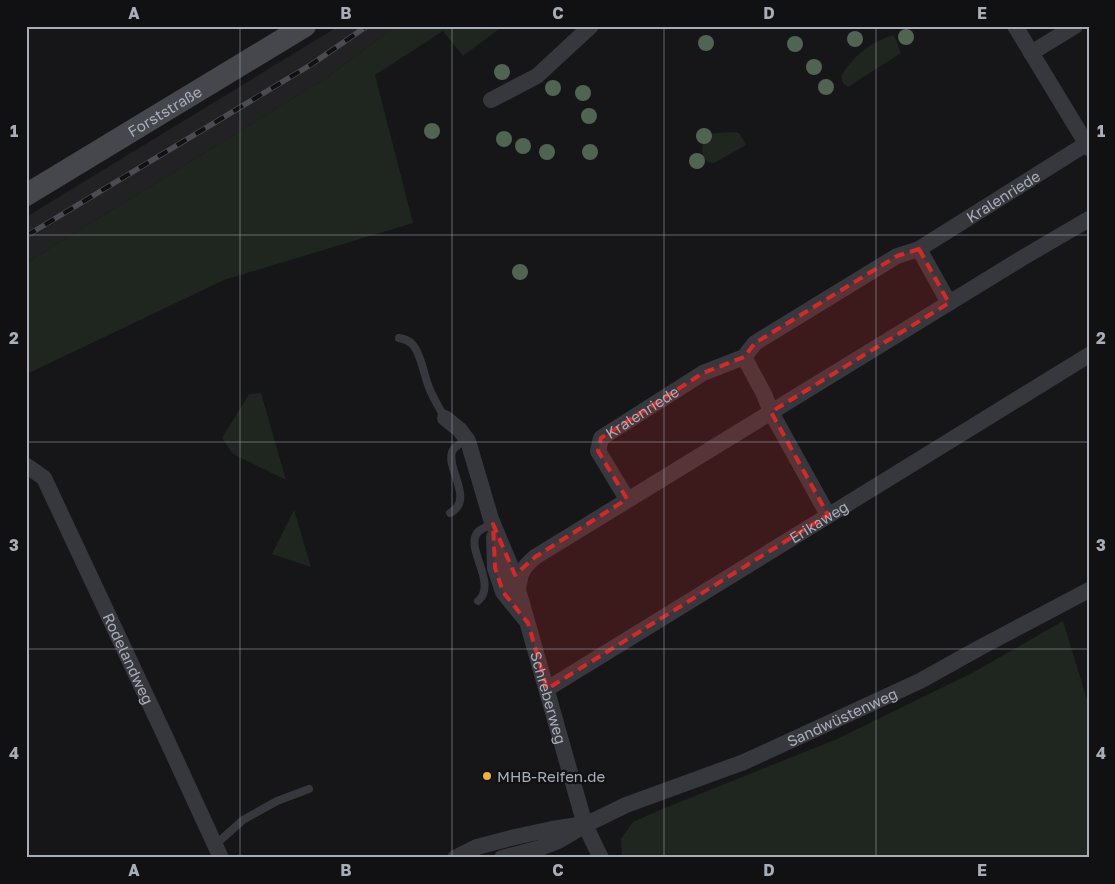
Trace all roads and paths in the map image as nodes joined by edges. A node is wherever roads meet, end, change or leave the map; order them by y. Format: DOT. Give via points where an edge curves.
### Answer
graph roads {
  1 [pos="305,26"];
  2 [pos="591,26"];
  3 [pos="1015,26"];
  4 [pos="1075,26"];
  5 [pos="1031,53"];
  6 [pos="491,100"];
  7 [pos="1087,146"];
  8 [pos="26,195"];
  9 [pos="1089,219"];
  10 [pos="919,249"];
  11 [pos="949,303"];
  12 [pos="399,338"];
  13 [pos="1089,355"];
  14 [pos="744,357"];
  15 [pos="771,412"];
  16 [pos="445,418"];
  17 [pos="468,441"];
  18 [pos="27,466"];
  19 [pos="627,499"];
  20 [pos="450,513"];
  21 [pos="828,515"];
  22 [pos="493,524"];
  23 [pos="518,590"];
  24 [pos="1089,590"];
  25 [pos="478,601"];
  26 [pos="528,623"];
  27 [pos="547,689"];
  28 [pos="309,789"];
  29 [pos="585,824"];
  30 [pos="218,852"];
  31 [pos="455,858"];
  32 [pos="502,858"];
  33 [pos="601,858"];
  1 -- 8 [label="main road, Forststraße"];
  2 -- 6 [label="street" via="537,76"];
  3 -- 5 [label="street"];
  4 -- 5 [label="street"];
  5 -- 7 [label="street"];
  7 -- 10 [label="street, Kralenriede"];
  9 -- 11 [label="street"];
  10 -- 11 [label="street"];
  10 -- 14 [label="street, Kralenriede" via="897,256 755,343"];
  11 -- 15 [label="street"];
  12 -- 16 [label="lane" via="412,343 434,401"];
  13 -- 21 [label="street, Erikaweg"];
  14 -- 15 [label="street"];
  14 -- 19 [label="street, Kralenriede" via="703,374 601,438 598,451"];
  15 -- 19 [label="street"];
  15 -- 21 [label="street"];
  16 -- 17 [label="street, Schreberweg"];
  17 -- 20 [label="lane" via="452,450 460,493 459,504"];
  17 -- 22 [label="street, Schreberweg"];
  18 -- 30 [label="street, Rodelandweg" via="44,478"];
  19 -- 23 [label="street" via="535,556 520,576"];
  21 -- 27 [label="street, Erikaweg"];
  22 -- 23 [label="street, Schreberweg"];
  22 -- 25 [label="lane" via="475,536 485,588 483,597"];
  22 -- 26 [label="street, Schreberweg" via="496,568 503,592"];
  23 -- 26 [label="street, Schreberweg"];
  24 -- 29 [label="street, Sandwüstenweg" via="920,681 744,762 626,805"];
  26 -- 27 [label="street, Schreberweg"];
  27 -- 29 [label="street, Schreberweg"];
  28 -- 30 [label="lane" via="277,801 243,820"];
  29 -- 31 [label="street" via="514,837 477,847"];
  29 -- 32 [label="street" via="558,841"];
  29 -- 33 [label="street, Schreberweg"];
}
